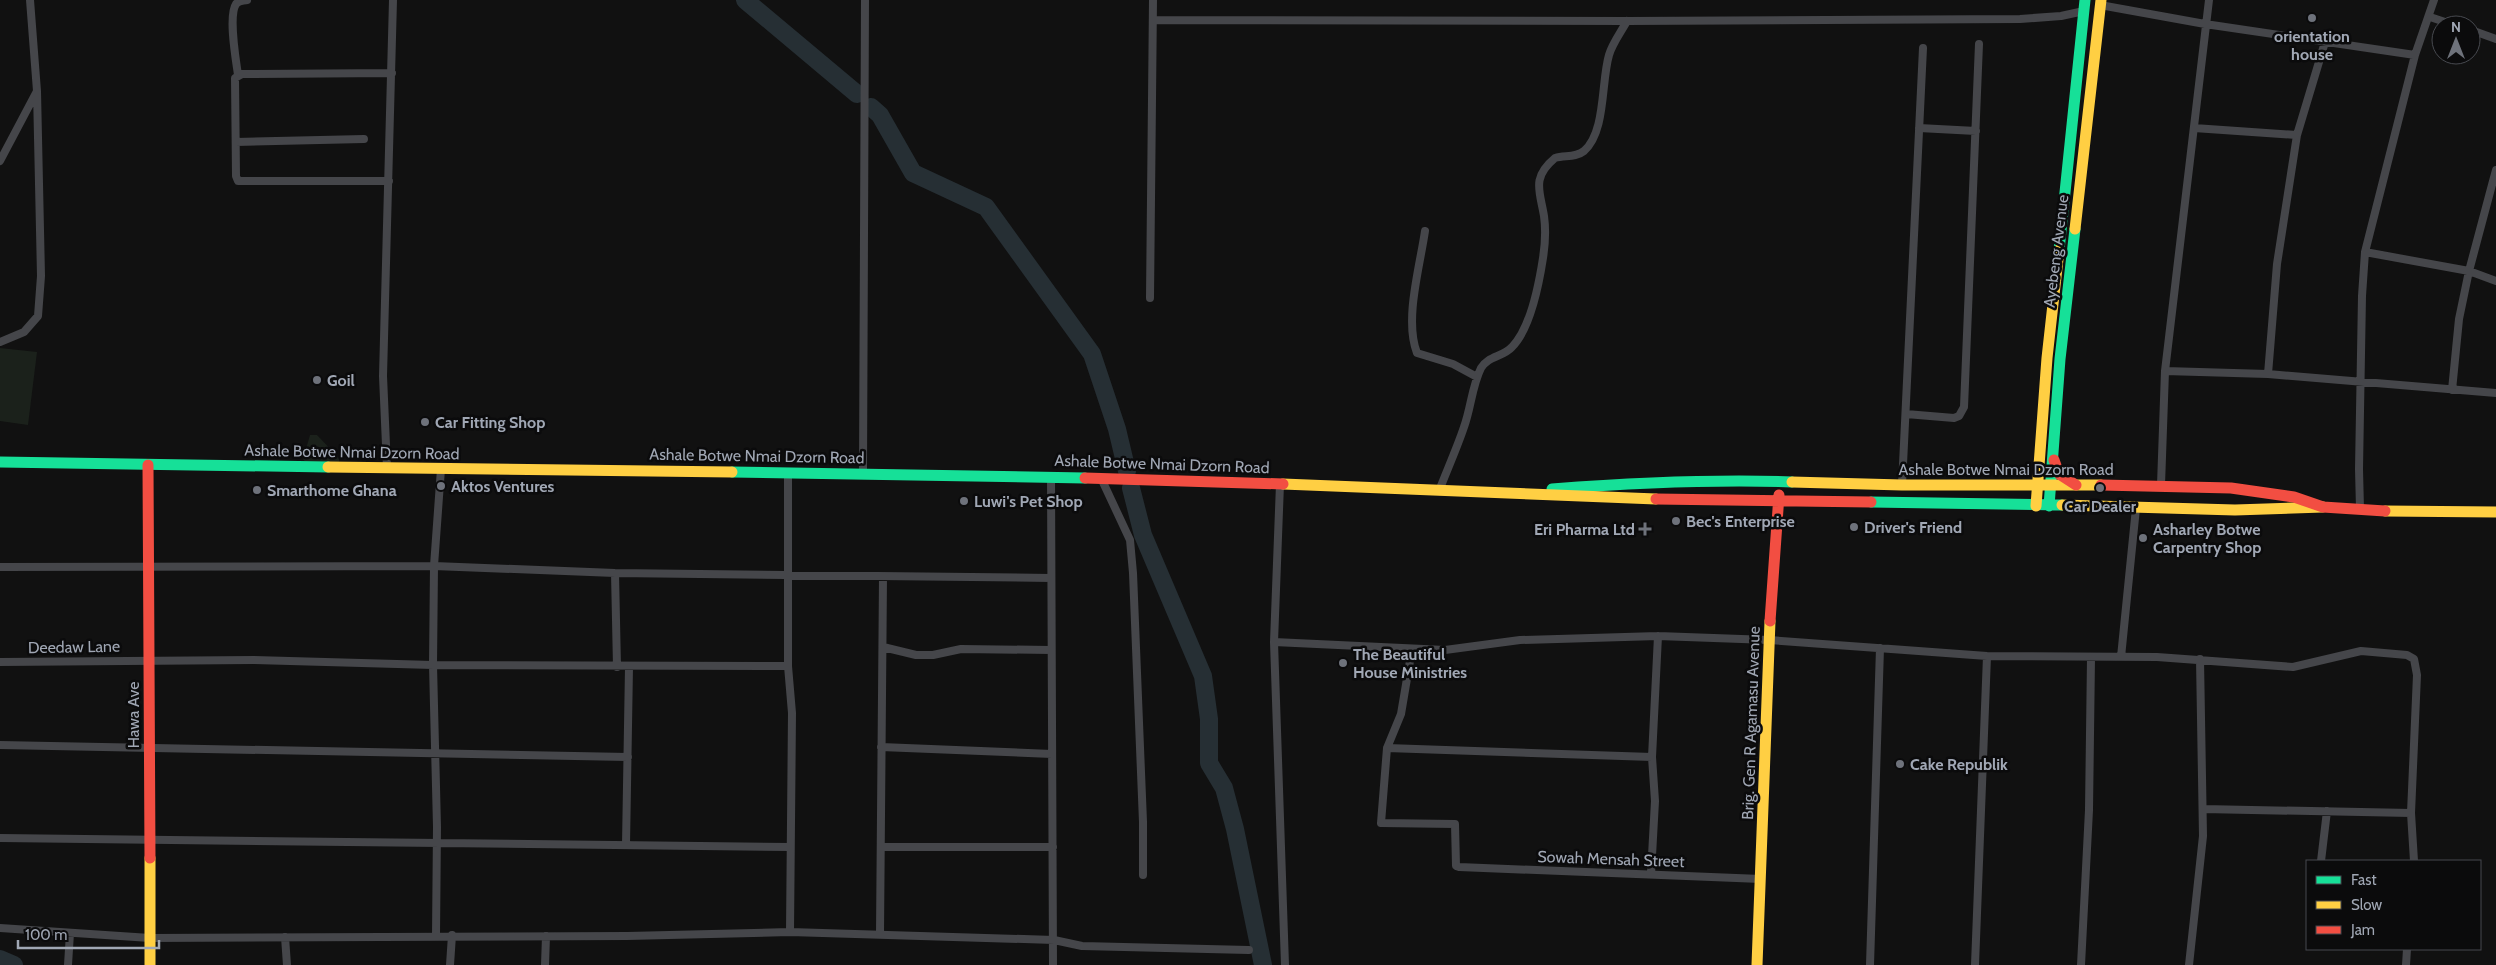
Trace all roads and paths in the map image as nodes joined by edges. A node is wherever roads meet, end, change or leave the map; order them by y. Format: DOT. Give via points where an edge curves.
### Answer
graph roads {
  1 [pos="30,0"];
  2 [pos="247,0"];
  3 [pos="393,0"];
  4 [pos="865,0"];
  5 [pos="1154,0"];
  6 [pos="2209,0"];
  7 [pos="2434,0"];
  8 [pos="2100,2"];
  9 [pos="2085,6"];
  10 [pos="2430,17"];
  11 [pos="1154,20"];
  12 [pos="1627,21"];
  13 [pos="2205,24"];
  14 [pos="2481,33"];
  15 [pos="2496,38"];
  16 [pos="2325,42"];
  17 [pos="1979,44"];
  18 [pos="1923,48"];
  19 [pos="2415,55"];
  20 [pos="392,73"];
  21 [pos="238,75"];
  22 [pos="36,91"];
  23 [pos="1919,128"];
  24 [pos="2194,128"];
  25 [pos="1976,131"];
  26 [pos="2297,135"];
  27 [pos="364,139"];
  28 [pos="236,142"];
  29 [pos="0,161"];
  30 [pos="2496,170"];
  31 [pos="390,181"];
  32 [pos="2495,181"];
  33 [pos="1426,231"];
  34 [pos="2366,252"];
  35 [pos="2469,271"];
  36 [pos="2496,281"];
  37 [pos="1150,298"];
  38 [pos="0,342"];
  39 [pos="2165,372"];
  40 [pos="2268,374"];
  41 [pos="1477,377"];
  42 [pos="2362,383"];
  43 [pos="2452,390"];
  44 [pos="2496,393"];
  45 [pos="1906,414"];
  46 [pos="2052,452"];
  47 [pos="2039,453"];
  48 [pos="0,462"];
  49 [pos="148,465"];
  50 [pos="387,468"];
  51 [pos="441,469"];
  52 [pos="788,472"];
  53 [pos="863,474"];
  54 [pos="1051,477"];
  55 [pos="1101,478"];
  56 [pos="1779,483"];
  57 [pos="1280,484"];
  58 [pos="2006,484"];
  59 [pos="1902,485"];
  60 [pos="2036,485"];
  61 [pos="2076,485"];
  62 [pos="2161,485"];
  63 [pos="2049,486"];
  64 [pos="1439,491"];
  65 [pos="1513,492"];
  66 [pos="1778,501"];
  67 [pos="2036,506"];
  68 [pos="2049,506"];
  69 [pos="2323,506"];
  70 [pos="2136,508"];
  71 [pos="2360,509"];
  72 [pos="2496,512"];
  73 [pos="150,565"];
  74 [pos="434,566"];
  75 [pos="0,567"];
  76 [pos="615,573"];
  77 [pos="787,575"];
  78 [pos="883,577"];
  79 [pos="1051,578"];
  80 [pos="1658,636"];
  81 [pos="1769,640"];
  82 [pos="1274,642"];
  83 [pos="883,648"];
  84 [pos="1412,648"];
  85 [pos="1880,648"];
  86 [pos="1051,650"];
  87 [pos="1987,656"];
  88 [pos="2121,657"];
  89 [pos="2091,658"];
  90 [pos="2200,659"];
  91 [pos="149,660"];
  92 [pos="0,662"];
  93 [pos="433,665"];
  94 [pos="788,666"];
  95 [pos="617,667"];
  96 [pos="629,667"];
  97 [pos="0,745"];
  98 [pos="149,747"];
  99 [pos="881,748"];
  100 [pos="1387,748"];
  101 [pos="435,754"];
  102 [pos="1052,754"];
  103 [pos="628,757"];
  104 [pos="1652,757"];
  105 [pos="2203,809"];
  106 [pos="2326,811"];
  107 [pos="2411,813"];
  108 [pos="0,838"];
  109 [pos="149,838"];
  110 [pos="436,844"];
  111 [pos="626,845"];
  112 [pos="790,847"];
  113 [pos="882,847"];
  114 [pos="1053,847"];
  115 [pos="2321,860"];
  116 [pos="2414,860"];
  117 [pos="1651,874"];
  118 [pos="1143,876"];
  119 [pos="1761,879"];
  120 [pos="0,928"];
  121 [pos="790,932"];
  122 [pos="70,933"];
  123 [pos="880,934"];
  124 [pos="436,935"];
  125 [pos="452,935"];
  126 [pos="546,936"];
  127 [pos="285,937"];
  128 [pos="150,938"];
  129 [pos="1054,940"];
  130 [pos="1249,950"];
  131 [pos="2407,950"];
  132 [pos="68,965"];
  133 [pos="150,965"];
  134 [pos="288,965"];
  135 [pos="450,965"];
  136 [pos="545,965"];
  137 [pos="1053,965"];
  138 [pos="1285,965"];
  139 [pos="1757,965"];
  140 [pos="1870,965"];
  141 [pos="1975,965"];
  142 [pos="2081,965"];
  143 [pos="2189,965"];
  144 [pos="2406,965"];
  1 -- 22 [label="street"];
  2 -- 21 [label="street" via="235,5 233,22"];
  3 -- 20 [label="street"];
  4 -- 53 [label="street"];
  5 -- 11 [label="street"];
  6 -- 13 [label="street"];
  7 -- 10 [label="street"];
  8 -- 13 [label="street"];
  8 -- 46 [label="main road, Ayebeng Avenue"];
  9 -- 12 [label="street" via="2061,16 2020,19"];
  9 -- 47 [label="main road, Ayebeng Avenue"];
  10 -- 19 [label="street"];
  11 -- 12 [label="street"];
  11 -- 37 [label="street"];
  12 -- 41 [label="street" via="1609,53 1594,137 1576,155 1554,158 1538,182 1545,227 1543,258 1526,324 1519,340 1510,349 1490,358"];
  13 -- 16 [label="street"];
  13 -- 24 [label="street"];
  14 -- 15 [label="street"];
  16 -- 19 [label="street"];
  16 -- 26 [label="street"];
  17 -- 25 [label="street"];
  18 -- 23 [label="street"];
  19 -- 34 [label="street"];
  20 -- 21 [label="street"];
  20 -- 31 [label="street"];
  21 -- 28 [label="street" via="235,78"];
  22 -- 29 [label="street"];
  22 -- 38 [label="street" via="41,276 38,316 24,332"];
  23 -- 25 [label="street"];
  23 -- 45 [label="street"];
  24 -- 26 [label="street"];
  24 -- 39 [label="street"];
  25 -- 45 [label="street" via="1964,407 1954,418"];
  26 -- 40 [label="street" via="2278,255"];
  27 -- 28 [label="street"];
  28 -- 31 [label="street" via="238,181"];
  30 -- 32 [label="street"];
  31 -- 50 [label="street" via="383,376"];
  32 -- 35 [label="street"];
  33 -- 41 [label="street" via="1412,312 1416,353 1453,364"];
  34 -- 35 [label="street"];
  34 -- 42 [label="street" via="2362,296"];
  35 -- 36 [label="street"];
  35 -- 43 [label="street" via="2459,319"];
  39 -- 40 [label="street"];
  39 -- 62 [label="street"];
  40 -- 42 [label="street"];
  41 -- 64 [label="street" via="1464,427"];
  42 -- 43 [label="street"];
  42 -- 71 [label="street"];
  43 -- 44 [label="street"];
  45 -- 59 [label="street"];
  46 -- 61 [label="main road" via="2059,474"];
  46 -- 63 [label="main road, Ayebeng Avenue"];
  47 -- 58 [label="main road" via="2031,474"];
  47 -- 60 [label="main road, Ayebeng Avenue"];
  48 -- 49 [label="main road, Ashale Botwe Nmai Dzorn Road"];
  49 -- 50 [label="main road, Ashale Botwe Nmai Dzorn Road"];
  49 -- 73 [label="main road, Hawa Ave"];
  50 -- 51 [label="main road, Ashale Botwe Nmai Dzorn Road"];
  51 -- 52 [label="main road, Ashale Botwe Nmai Dzorn Road"];
  51 -- 74 [label="street"];
  52 -- 53 [label="main road, Ashale Botwe Nmai Dzorn Road"];
  52 -- 77 [label="street"];
  53 -- 54 [label="main road, Ashale Botwe Nmai Dzorn Road"];
  54 -- 55 [label="main road, Ashale Botwe Nmai Dzorn Road"];
  54 -- 79 [label="street"];
  55 -- 57 [label="main road, Ashale Botwe Nmai Dzorn Road"];
  55 -- 118 [label="street" via="1130,540 1134,573"];
  56 -- 59 [label="main road, Ashale Botwe Nmai Dzorn Road"];
  56 -- 65 [label="main road, Ashale Botwe Nmai Dzorn Road" via="1730,480 1644,482"];
  56 -- 66 [label="main road, Brig. Gen R Agamasu Avenue"];
  57 -- 64 [label="main road, Ashale Botwe Nmai Dzorn Road"];
  57 -- 82 [label="street"];
  58 -- 59 [label="main road, Ashale Botwe Nmai Dzorn Road"];
  58 -- 60 [label="main road, Ashale Botwe Nmai Dzorn Road"];
  60 -- 63 [label="main road, Ashale Botwe Nmai Dzorn Road"];
  60 -- 67 [label="main road, Ayebeng Avenue"];
  61 -- 62 [label="main road, Ashale Botwe Nmai Dzorn Road"];
  61 -- 63 [label="main road, Ashale Botwe Nmai Dzorn Road"];
  62 -- 69 [label="main road, Ashale Botwe Nmai Dzorn Road" via="2231,488 2294,497"];
  63 -- 68 [label="main road, Ayebeng Avenue"];
  64 -- 65 [label="main road, Ashale Botwe Nmai Dzorn Road"];
  65 -- 66 [label="main road, Ashale Botwe Nmai Dzorn Road" via="1650,500"];
  66 -- 67 [label="main road, Ashale Botwe Nmai Dzorn Road"];
  66 -- 81 [label="main road, Brig. Gen R Agamasu Avenue"];
  67 -- 68 [label="main road, Ashale Botwe Nmai Dzorn Road"];
  68 -- 70 [label="main road, Ashale Botwe Nmai Dzorn Road"];
  69 -- 70 [label="main road, Ashale Botwe Nmai Dzorn Road" via="2235,510"];
  69 -- 71 [label="main road, Ashale Botwe Nmai Dzorn Road"];
  70 -- 88 [label="street"];
  71 -- 72 [label="main road, Ashale Botwe Nmai Dzorn Road"];
  73 -- 74 [label="street"];
  73 -- 75 [label="street"];
  73 -- 91 [label="main road, Hawa Ave"];
  74 -- 76 [label="street"];
  74 -- 93 [label="street"];
  76 -- 77 [label="street"];
  76 -- 95 [label="street"];
  77 -- 78 [label="street"];
  77 -- 94 [label="street"];
  78 -- 79 [label="street"];
  78 -- 83 [label="street"];
  79 -- 86 [label="street"];
  80 -- 81 [label="street"];
  80 -- 84 [label="street" via="1520,640 1445,650"];
  80 -- 104 [label="street"];
  81 -- 85 [label="street"];
  81 -- 119 [label="main road, Brig. Gen R Agamasu Avenue"];
  82 -- 84 [label="street"];
  82 -- 138 [label="street"];
  83 -- 86 [label="street" via="916,655 961,649"];
  83 -- 99 [label="street"];
  84 -- 100 [label="street" via="1400,714"];
  85 -- 87 [label="street"];
  85 -- 140 [label="street"];
  86 -- 102 [label="street"];
  87 -- 89 [label="street"];
  87 -- 141 [label="street"];
  88 -- 89 [label="street"];
  88 -- 90 [label="street"];
  89 -- 142 [label="street" via="2089,810"];
  90 -- 105 [label="street"];
  90 -- 107 [label="street" via="2293,667 2374,651 2407,655 2414,659 2417,675"];
  91 -- 92 [label="street, Deedaw Lane"];
  91 -- 93 [label="street, Deedaw Lane"];
  91 -- 98 [label="main road, Hawa Ave"];
  93 -- 95 [label="street, Deedaw Lane"];
  93 -- 101 [label="street"];
  94 -- 96 [label="street, Deedaw Lane"];
  94 -- 112 [label="street" via="792,713"];
  95 -- 96 [label="street, Deedaw Lane"];
  96 -- 103 [label="street"];
  97 -- 98 [label="street"];
  98 -- 101 [label="street"];
  98 -- 109 [label="main road, Hawa Ave"];
  99 -- 102 [label="street"];
  99 -- 113 [label="street"];
  100 -- 104 [label="street"];
  100 -- 117 [label="street, Sowah Mensah Street" via="1380,822 1455,824 1456,866"];
  101 -- 103 [label="street"];
  101 -- 110 [label="street"];
  102 -- 114 [label="street"];
  103 -- 111 [label="street"];
  104 -- 117 [label="street" via="1655,801"];
  105 -- 106 [label="street"];
  105 -- 143 [label="street"];
  106 -- 107 [label="street"];
  106 -- 115 [label="street"];
  107 -- 116 [label="street"];
  108 -- 109 [label="street"];
  109 -- 110 [label="street"];
  109 -- 128 [label="main road, Hawa Ave"];
  110 -- 111 [label="street"];
  110 -- 124 [label="street"];
  111 -- 112 [label="street"];
  112 -- 121 [label="street"];
  113 -- 114 [label="street"];
  113 -- 123 [label="street"];
  114 -- 129 [label="street"];
  117 -- 119 [label="street, Sowah Mensah Street"];
  119 -- 139 [label="main road, Brig. Gen R Agamasu Avenue"];
  120 -- 122 [label="street"];
  121 -- 123 [label="street"];
  121 -- 126 [label="street"];
  122 -- 128 [label="street"];
  122 -- 132 [label="street"];
  123 -- 129 [label="street"];
  124 -- 125 [label="street"];
  124 -- 127 [label="street"];
  125 -- 126 [label="street"];
  125 -- 135 [label="street"];
  126 -- 136 [label="street"];
  127 -- 128 [label="street"];
  127 -- 134 [label="street"];
  128 -- 133 [label="main road, Hawa Ave"];
  129 -- 130 [label="street" via="1082,946"];
  129 -- 137 [label="street"];
  131 -- 144 [label="street"];
}
